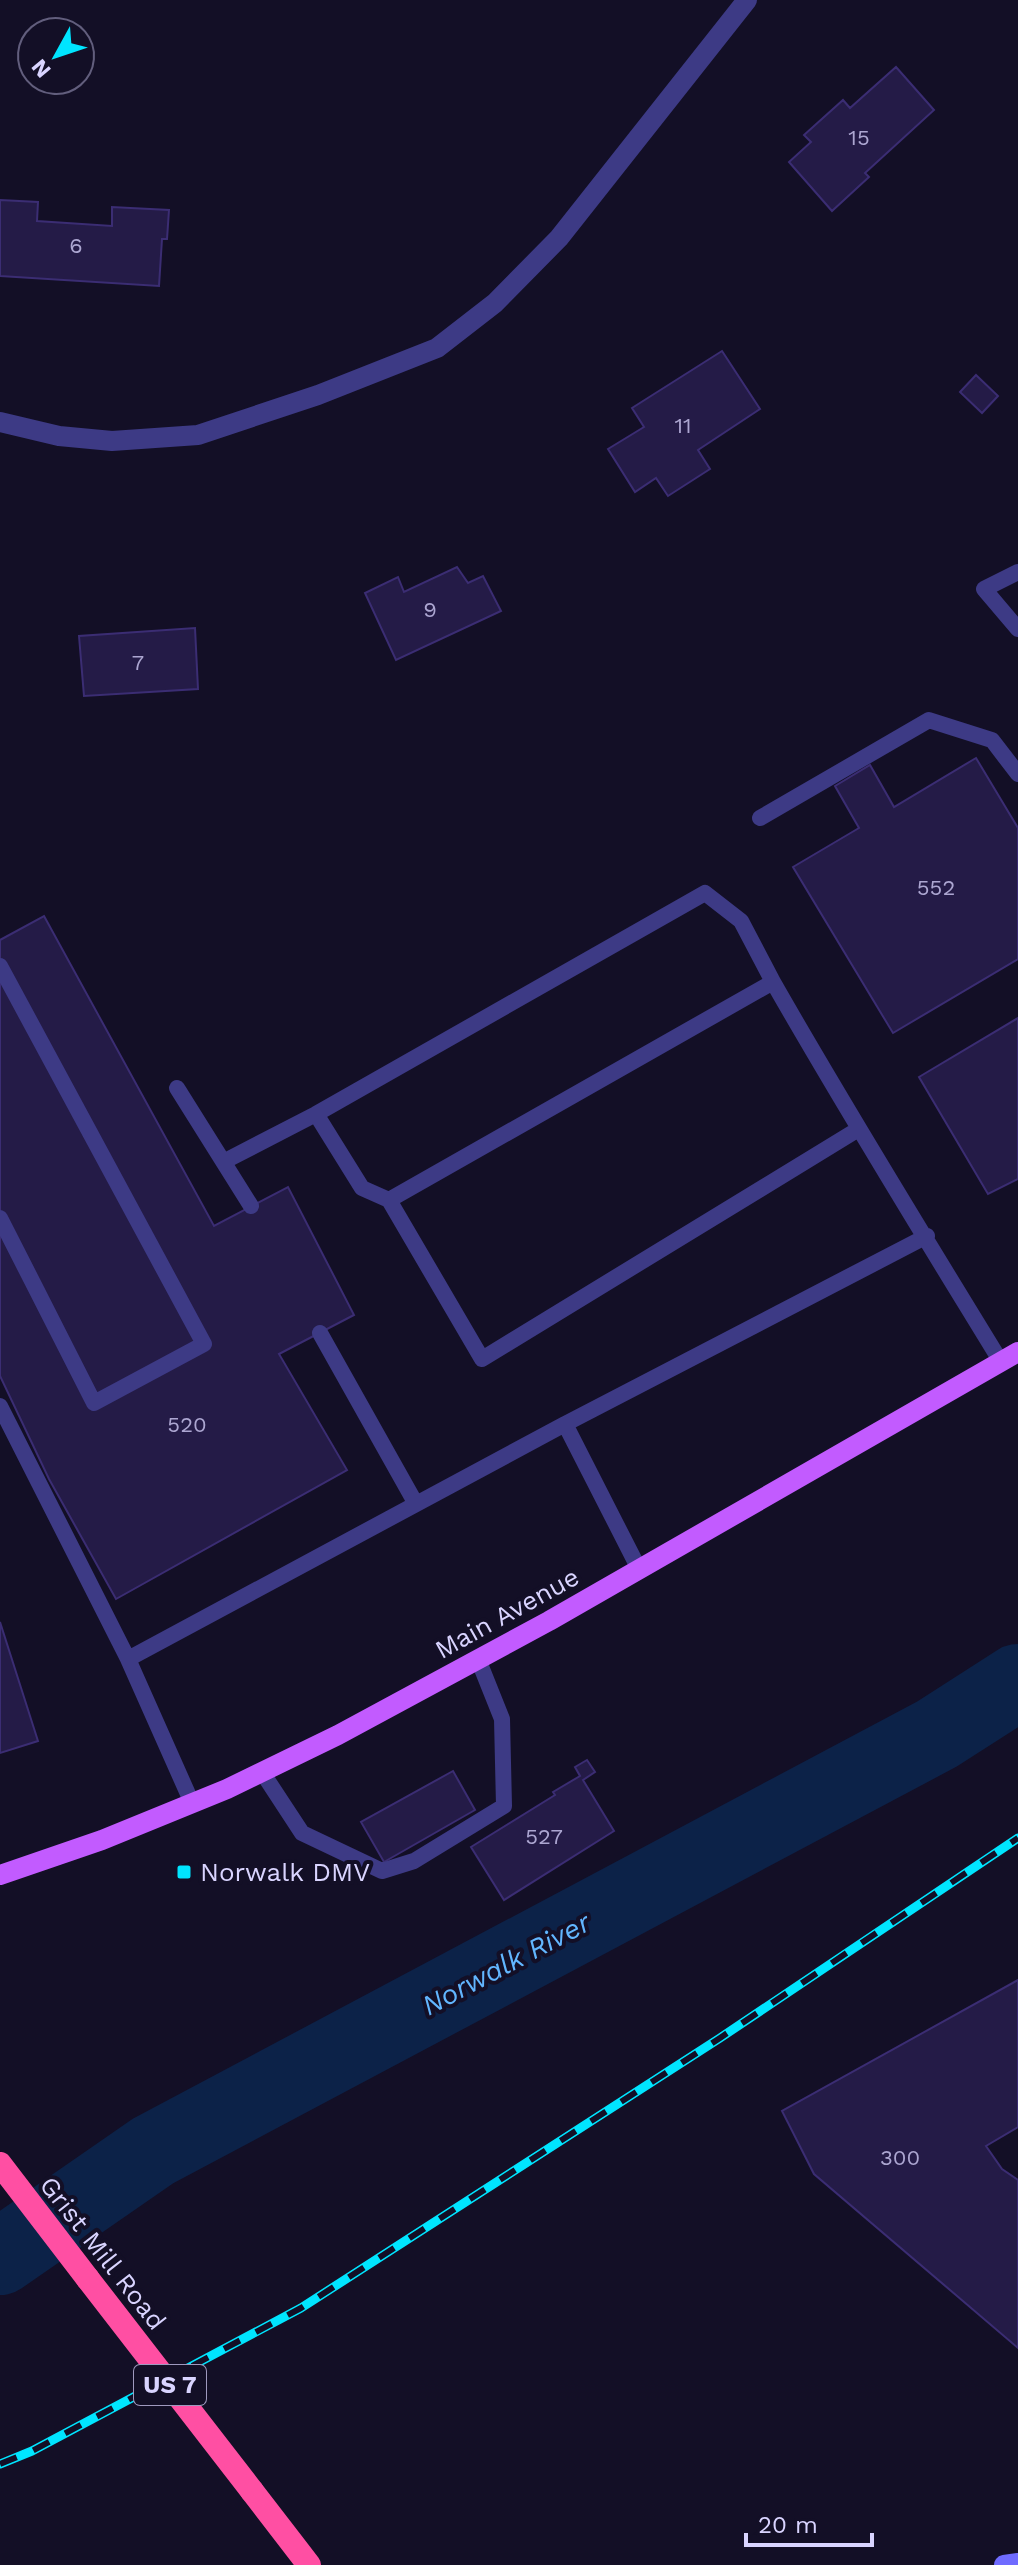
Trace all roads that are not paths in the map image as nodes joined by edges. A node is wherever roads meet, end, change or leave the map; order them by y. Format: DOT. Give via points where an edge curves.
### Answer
graph roads {
  1 [pos="747,0"];
  2 [pos="0,422"];
  3 [pos="1018,572"];
  4 [pos="1018,629"];
  5 [pos="1018,774"];
  6 [pos="760,818"];
  7 [pos="0,966"];
  8 [pos="773,982"];
  9 [pos="177,1088"];
  10 [pos="316,1114"];
  11 [pos="857,1130"];
  12 [pos="225,1161"];
  13 [pos="389,1200"];
  14 [pos="251,1206"];
  15 [pos="0,1218"];
  16 [pos="927,1236"];
  17 [pos="320,1333"];
  18 [pos="1010,1357"];
  19 [pos="0,1406"];
  20 [pos="565,1424"];
  21 [pos="416,1504"];
  22 [pos="639,1569"];
  23 [pos="128,1659"];
  24 [pos="478,1659"];
  25 [pos="262,1772"];
  26 [pos="192,1803"];
  27 [pos="0,1875"];
  28 [pos="0,2164"];
  29 [pos="1018,2563"];
  30 [pos="309,2565"];
  31 [pos="1004,2565"];
  1 -- 2 [label="street" via="559,238 495,303 437,348 198,435 112,441"];
  3 -- 4 [label="lane" via="984,589"];
  5 -- 6 [label="lane" via="992,740 929,720"];
  7 -- 15 [label="lane" via="204,1344 94,1403"];
  8 -- 10 [label="lane" via="741,921 705,893"];
  8 -- 11 [label="lane"];
  8 -- 13 [label="lane"];
  9 -- 12 [label="lane"];
  10 -- 12 [label="lane"];
  10 -- 13 [label="lane" via="362,1188"];
  11 -- 13 [label="lane" via="482,1359"];
  11 -- 16 [label="lane"];
  12 -- 14 [label="lane"];
  16 -- 18 [label="lane"];
  16 -- 20 [label="lane"];
  17 -- 21 [label="lane"];
  18 -- 22 [label="main road, Main Avenue"];
  19 -- 23 [label="lane"];
  20 -- 21 [label="lane"];
  20 -- 22 [label="lane"];
  21 -- 23 [label="lane"];
  22 -- 24 [label="main road, Main Avenue"];
  23 -- 26 [label="lane"];
  24 -- 25 [label="main road, Main Avenue"];
  24 -- 25 [label="lane" via="502,1719 504,1806 414,1861 382,1871 302,1833"];
  25 -- 26 [label="main road, Main Avenue"];
  26 -- 27 [label="main road, Main Avenue"];
  28 -- 30 [label="highway, Grist Mill Road / US 7, bridge"];
  29 -- 31 [label="street"];
}
